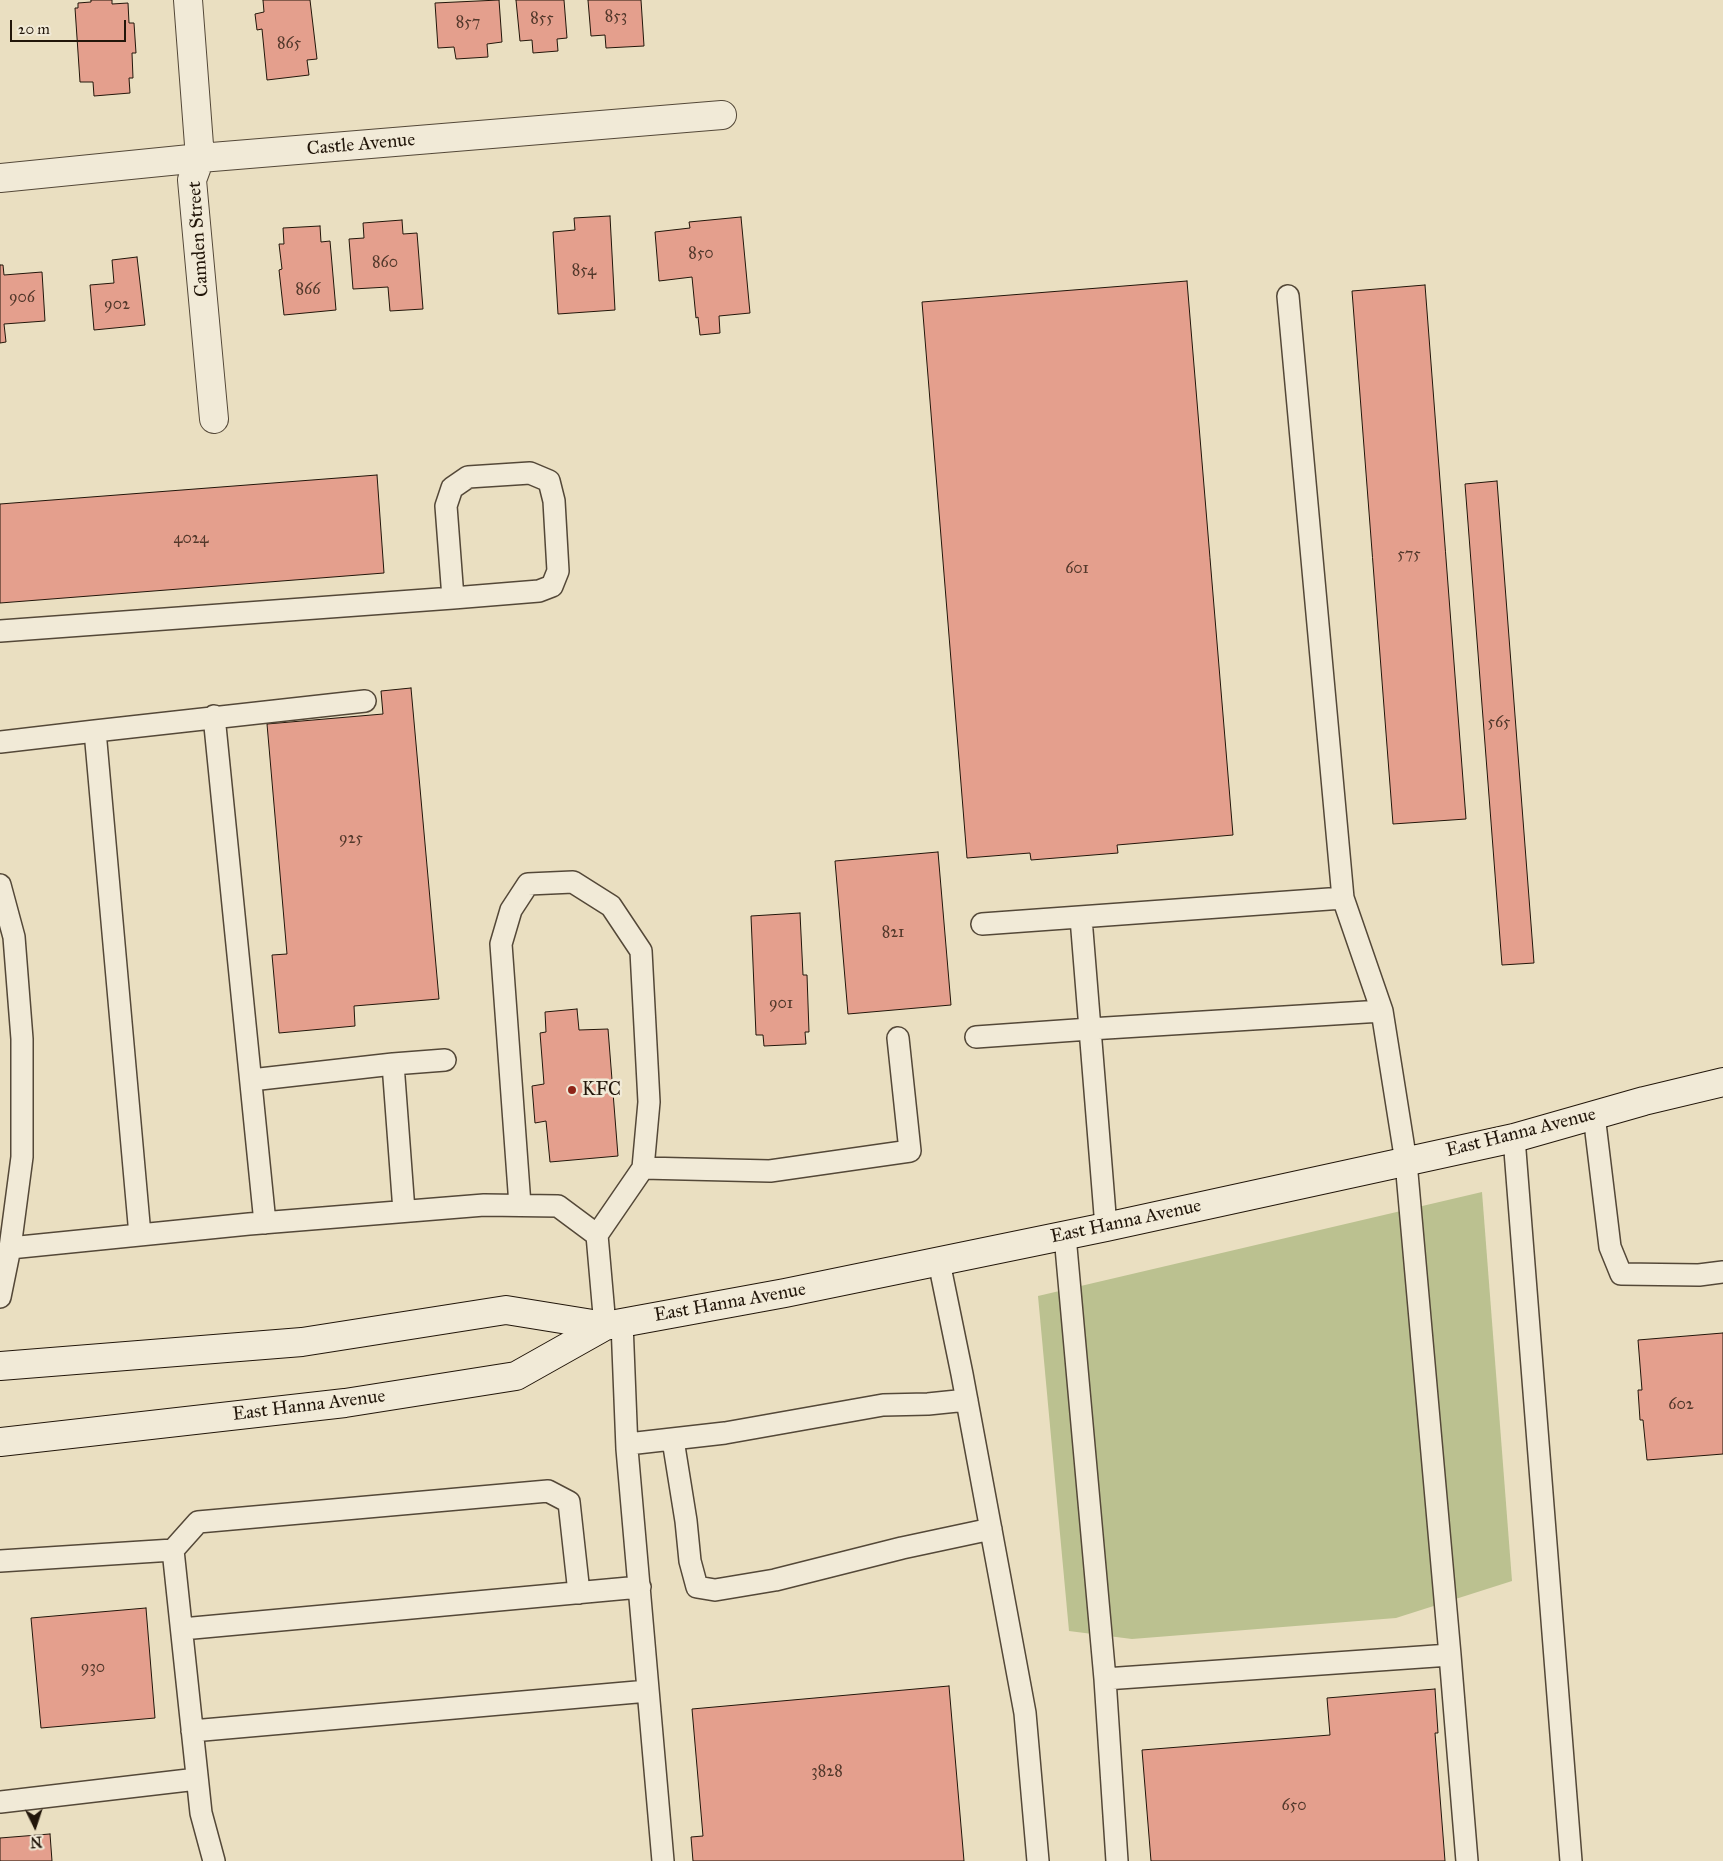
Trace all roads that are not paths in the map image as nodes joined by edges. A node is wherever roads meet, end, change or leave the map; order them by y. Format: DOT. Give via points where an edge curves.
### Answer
graph roads {
  1 [pos="188,0"];
  2 [pos="722,115"];
  3 [pos="200,158"];
  4 [pos="0,178"];
  5 [pos="1288,296"];
  6 [pos="214,419"];
  7 [pos="453,598"];
  8 [pos="0,631"];
  9 [pos="365,701"];
  10 [pos="214,716"];
  11 [pos="95,730"];
  12 [pos="0,742"];
  13 [pos="0,885"];
  14 [pos="1343,898"];
  15 [pos="1081,918"];
  16 [pos="982,924"];
  17 [pos="1382,1011"];
  18 [pos="1090,1029"];
  19 [pos="976,1037"];
  20 [pos="898,1038"];
  21 [pos="445,1060"];
  22 [pos="393,1064"];
  23 [pos="250,1080"];
  24 [pos="1723,1082"];
  25 [pos="1723,1094"];
  26 [pos="1644,1101"];
  27 [pos="1594,1115"];
  28 [pos="1514,1138"];
  29 [pos="1406,1162"];
  30 [pos="643,1168"];
  31 [pos="520,1205"];
  32 [pos="404,1212"];
  33 [pos="265,1222"];
  34 [pos="1106,1227"];
  35 [pos="140,1234"];
  36 [pos="597,1235"];
  37 [pos="1065,1236"];
  38 [pos="10,1248"];
  39 [pos="938,1262"];
  40 [pos="1723,1272"];
  41 [pos="0,1297"];
  42 [pos="614,1324"];
  43 [pos="0,1366"];
  44 [pos="967,1400"];
  45 [pos="673,1440"];
  46 [pos="0,1442"];
  47 [pos="628,1444"];
  48 [pos="991,1529"];
  49 [pos="173,1550"];
  50 [pos="0,1562"];
  51 [pos="640,1587"];
  52 [pos="579,1593"];
  53 [pos="182,1628"];
  54 [pos="1450,1655"];
  55 [pos="1105,1679"];
  56 [pos="648,1691"];
  57 [pos="192,1731"];
  58 [pos="197,1779"];
  59 [pos="0,1802"];
  60 [pos="214,1861"];
  61 [pos="663,1861"];
  62 [pos="1038,1861"];
  63 [pos="1117,1861"];
  64 [pos="1467,1861"];
  65 [pos="1571,1861"];
  1 -- 3 [label="main road, Camden Street"];
  2 -- 3 [label="main road, Castle Avenue"];
  3 -- 4 [label="main road, Castle Avenue"];
  3 -- 6 [label="main road, Camden Street" via="192,180"];
  5 -- 14 [label="lane"];
  7 -- 7 [label="lane" via="539,591 552,586 558,571 554,501 549,482 530,473 468,477 452,488 446,506"];
  7 -- 8 [label="lane"];
  9 -- 10 [label="lane"];
  10 -- 11 [label="lane"];
  10 -- 23 [label="lane"];
  11 -- 12 [label="lane"];
  11 -- 35 [label="lane"];
  13 -- 38 [label="lane" via="14,937 22,1039 22,1157"];
  14 -- 15 [label="lane"];
  14 -- 17 [label="lane"];
  15 -- 16 [label="lane"];
  15 -- 18 [label="lane"];
  17 -- 18 [label="lane"];
  17 -- 29 [label="lane"];
  18 -- 19 [label="lane"];
  18 -- 34 [label="lane"];
  20 -- 30 [label="lane" via="910,1151 770,1171"];
  21 -- 22 [label="lane"];
  22 -- 23 [label="lane"];
  22 -- 32 [label="lane"];
  23 -- 33 [label="lane"];
  24 -- 26 [label="main road, East Hanna Avenue"];
  25 -- 26 [label="main road, East Hanna Avenue"];
  26 -- 27 [label="main road, East Hanna Avenue"];
  27 -- 28 [label="main road, East Hanna Avenue"];
  27 -- 40 [label="lane" via="1610,1246 1621,1274 1699,1275"];
  28 -- 29 [label="main road, East Hanna Avenue"];
  28 -- 65 [label="lane"];
  29 -- 34 [label="main road, East Hanna Avenue"];
  29 -- 54 [label="lane"];
  30 -- 31 [label="lane" via="649,1102 641,951 611,906 573,882 528,884 511,910 502,944"];
  30 -- 36 [label="lane"];
  31 -- 32 [label="lane"];
  31 -- 36 [label="lane" via="558,1206"];
  32 -- 33 [label="lane"];
  33 -- 35 [label="lane"];
  34 -- 37 [label="main road, East Hanna Avenue"];
  35 -- 38 [label="lane"];
  36 -- 42 [label="lane"];
  37 -- 39 [label="main road, East Hanna Avenue"];
  37 -- 55 [label="lane"];
  38 -- 41 [label="lane"];
  39 -- 42 [label="main road, East Hanna Avenue"];
  39 -- 44 [label="lane"];
  42 -- 43 [label="main road, East Hanna Avenue" via="506,1310 302,1342"];
  42 -- 46 [label="main road, East Hanna Avenue" via="516,1376 345,1403"];
  42 -- 47 [label="lane"];
  44 -- 45 [label="lane" via="883,1405"];
  44 -- 48 [label="lane"];
  45 -- 47 [label="lane"];
  45 -- 48 [label="lane" via="690,1560 697,1587 716,1590 775,1580"];
  47 -- 51 [label="lane"];
  48 -- 62 [label="lane" via="1025,1713"];
  49 -- 50 [label="lane"];
  49 -- 52 [label="lane" via="198,1522 548,1491 569,1502"];
  49 -- 53 [label="lane"];
  51 -- 52 [label="lane"];
  51 -- 56 [label="lane"];
  52 -- 53 [label="lane"];
  53 -- 57 [label="lane"];
  54 -- 55 [label="lane"];
  54 -- 64 [label="lane"];
  55 -- 63 [label="lane"];
  56 -- 57 [label="lane"];
  56 -- 61 [label="lane"];
  57 -- 58 [label="lane"];
  58 -- 59 [label="lane"];
  58 -- 60 [label="lane" via="201,1813"];
}
